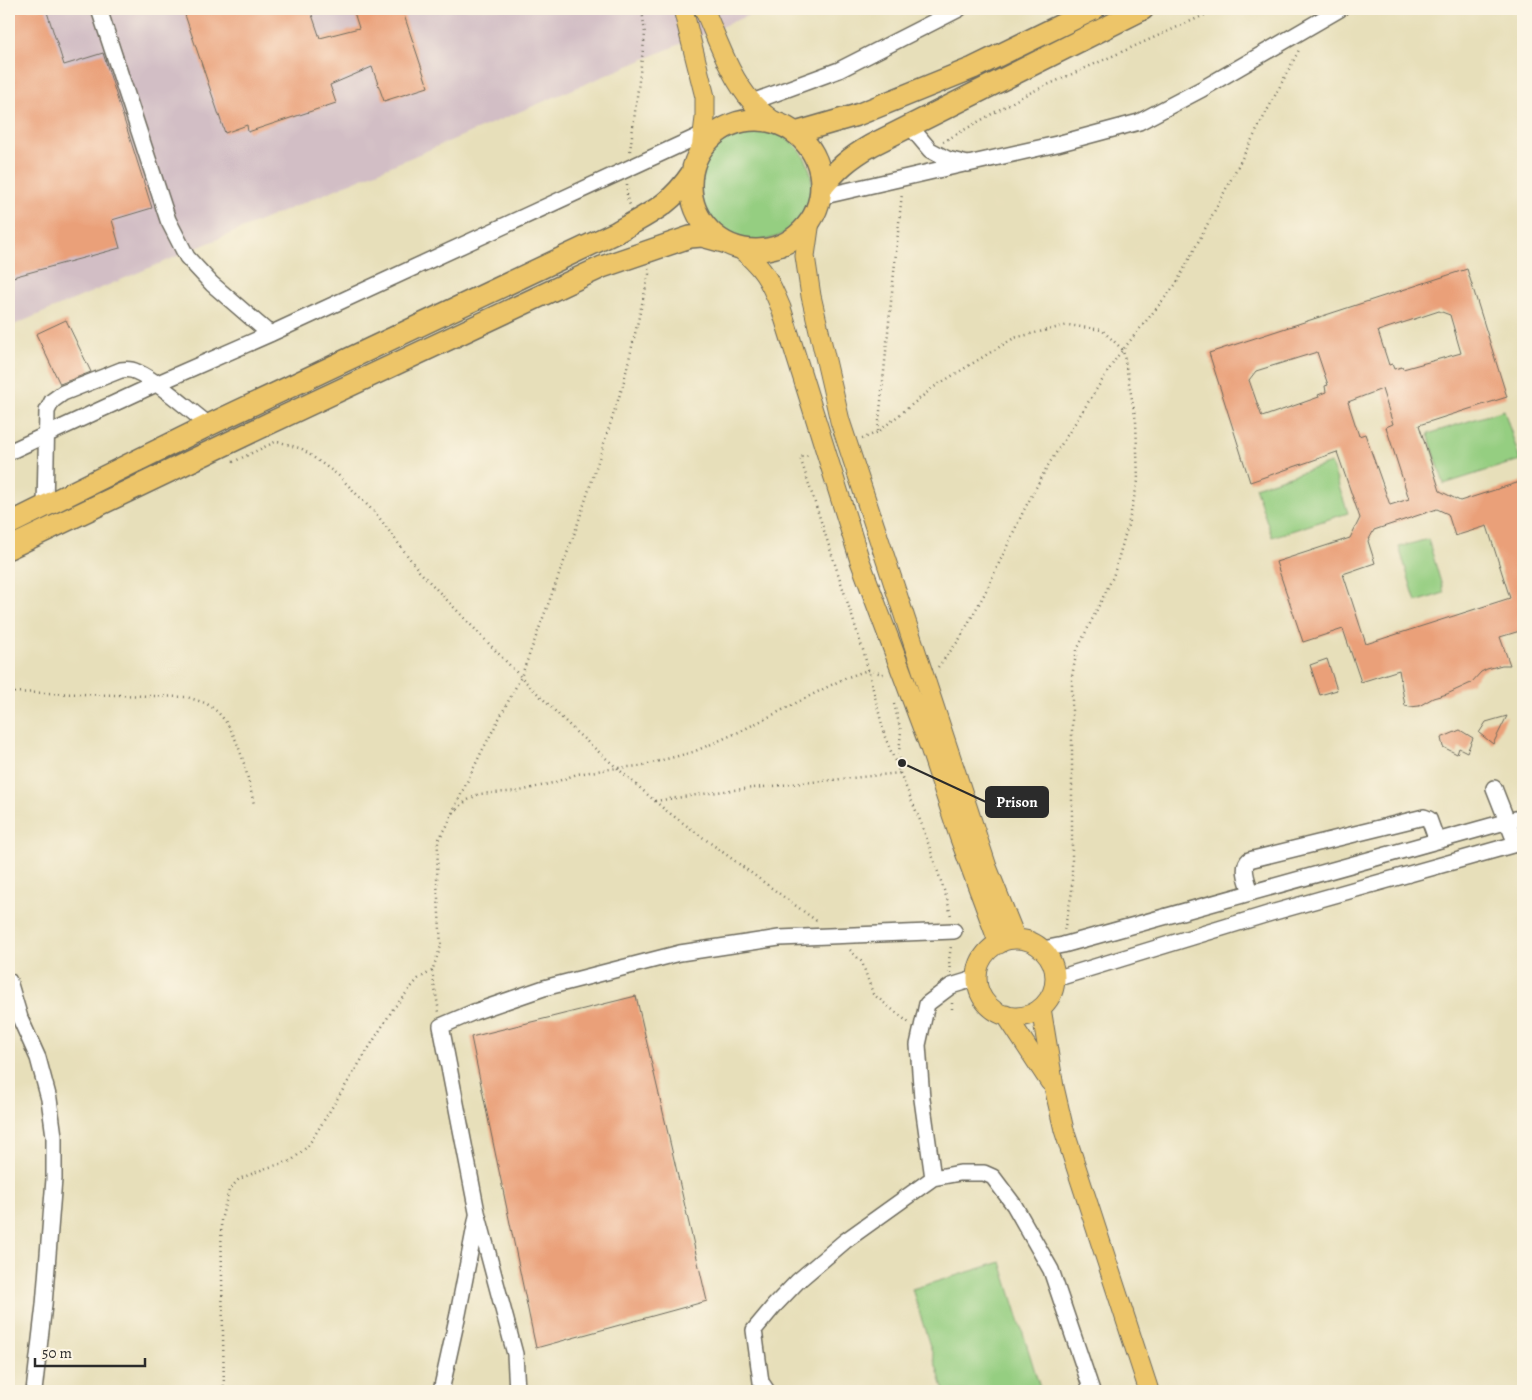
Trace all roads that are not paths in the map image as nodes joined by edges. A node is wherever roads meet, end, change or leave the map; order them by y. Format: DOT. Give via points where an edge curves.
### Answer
graph roads {
  1 [pos="99,9"];
  2 [pos="683,9"];
  3 [pos="704,9"];
  4 [pos="959,9"];
  5 [pos="1094,9"];
  6 [pos="1143,9"];
  7 [pos="1340,9"];
  8 [pos="752,102"];
  9 [pos="909,125"];
  10 [pos="787,129"];
  11 [pos="702,142"];
  12 [pos="968,164"];
  13 [pos="692,173"];
  14 [pos="820,193"];
  15 [pos="810,221"];
  16 [pos="731,245"];
  17 [pos="270,334"];
  18 [pos="156,384"];
  19 [pos="209,425"];
  20 [pos="48,434"];
  21 [pos="9,452"];
  22 [pos="44,507"];
  23 [pos="9,524"];
  24 [pos="9,548"];
  25 [pos="1494,788"];
  26 [pos="1523,817"];
  27 [pos="1507,822"];
  28 [pos="1437,841"];
  29 [pos="1520,842"];
  30 [pos="1251,892"];
  31 [pos="954,930"];
  32 [pos="1007,941"];
  33 [pos="1043,949"];
  34 [pos="977,978"];
  35 [pos="1055,979"];
  36 [pos="9,981"];
  37 [pos="1041,1008"];
  38 [pos="1006,1015"];
  39 [pos="1054,1087"];
  40 [pos="934,1178"];
  41 [pos="477,1212"];
  42 [pos="34,1391"];
  43 [pos="441,1391"];
  44 [pos="517,1391"];
  45 [pos="767,1391"];
  46 [pos="1092,1391"];
  47 [pos="1149,1391"];
  1 -- 17 [label="street" via="168,220 187,256 212,284"];
  2 -- 11 [label="main road" via="705,96"];
  3 -- 8 [label="main road" via="730,67"];
  4 -- 8 [label="street" via="839,70"];
  5 -- 10 [label="highway" via="973,68 857,115"];
  6 -- 9 [label="highway"];
  7 -- 12 [label="street" via="1139,122"];
  8 -- 10 [label="main road"];
  9 -- 12 [label="street" via="930,150 947,159"];
  9 -- 14 [label="highway" via="851,157 835,171"];
  10 -- 11 [label="highway" via="760,121 740,122"];
  10 -- 14 [label="highway" via="808,146 817,162"];
  11 -- 13 [label="highway"];
  11 -- 17 [label="street" via="627,168"];
  12 -- 14 [label="street"];
  13 -- 16 [label="highway" via="691,194 697,213 709,230"];
  13 -- 19 [label="highway" via="665,205 617,232"];
  14 -- 15 [label="highway"];
  15 -- 16 [label="highway" via="796,236 778,246 758,250"];
  15 -- 32 [label="main road" via="805,256 840,421 987,868"];
  16 -- 24 [label="highway" via="702,236 690,237 593,272"];
  16 -- 32 [label="main road" via="755,261 770,280 860,561 930,748 958,836"];
  17 -- 18 [label="street"];
  18 -- 19 [label="street"];
  18 -- 20 [label="street"];
  18 -- 20 [label="street" via="139,373 127,370 63,393 56,397 47,412"];
  19 -- 22 [label="highway"];
  20 -- 21 [label="street"];
  20 -- 22 [label="street"];
  22 -- 23 [label="highway"];
  25 -- 27 [label="street"];
  26 -- 27 [label="street"];
  27 -- 28 [label="street"];
  27 -- 29 [label="street"];
  28 -- 30 [label="street"];
  28 -- 30 [label="street" via="1429,819 1424,817 1249,860 1245,868"];
  29 -- 35 [label="street"];
  30 -- 33 [label="street"];
  31 -- 41 [label="street" via="780,938 680,953 528,993 441,1026"];
  32 -- 33 [label="main road" via="1031,942"];
  32 -- 34 [label="main road" via="994,946 985,955"];
  33 -- 35 [label="main road" via="1051,960"];
  34 -- 38 [label="main road" via="985,1001"];
  34 -- 40 [label="street" via="951,986 927,1004 918,1046"];
  35 -- 37 [label="main road" via="1050,998"];
  36 -- 42 [label="street" via="40,1066 54,1136 54,1178"];
  37 -- 38 [label="main road" via="1024,1016"];
  37 -- 39 [label="main road"];
  38 -- 39 [label="main road"];
  39 -- 47 [label="main road" via="1064,1130"];
  40 -- 45 [label="street" via="844,1241 798,1281 754,1330 761,1382"];
  40 -- 46 [label="street" via="984,1173 993,1177 1014,1205 1051,1270"];
  41 -- 43 [label="street"];
  41 -- 44 [label="street" via="515,1354"];
}
